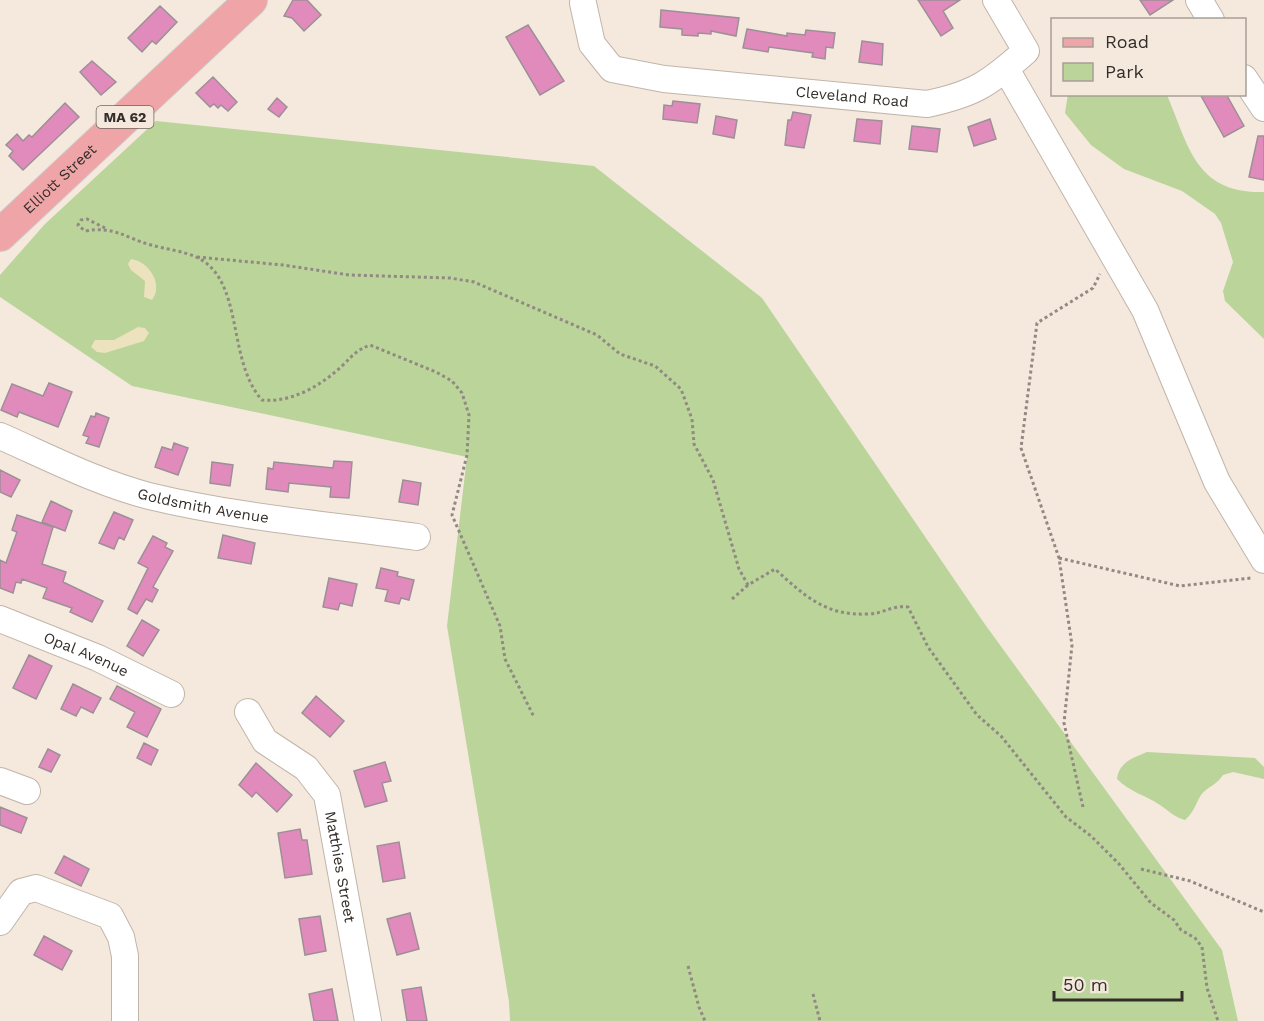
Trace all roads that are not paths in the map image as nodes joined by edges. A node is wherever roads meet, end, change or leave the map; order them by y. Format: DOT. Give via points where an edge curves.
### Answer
graph roads {
  1 [pos="251,0"];
  2 [pos="996,0"];
  3 [pos="1199,0"];
  4 [pos="583,3"];
  5 [pos="1209,18"];
  6 [pos="1006,69"];
  7 [pos="1246,80"];
  8 [pos="1263,108"];
  9 [pos="0,235"];
  10 [pos="0,436"];
  11 [pos="417,537"];
  12 [pos="1260,569"];
  13 [pos="0,619"];
  14 [pos="171,694"];
  15 [pos="248,712"];
  16 [pos="0,781"];
  17 [pos="27,791"];
  18 [pos="0,922"];
  19 [pos="125,1021"];
  20 [pos="368,1021"];
  1 -- 9 [label="main road, Elliott Street / MA 62"];
  2 -- 6 [label="street, Cleveland Road" via="1026,51"];
  3 -- 5 [label="street"];
  4 -- 6 [label="street, Cleveland Road" via="592,44 612,69 664,79 927,104 963,97"];
  6 -- 12 [label="street" via="1145,310 1217,482"];
  7 -- 8 [label="street"];
  10 -- 11 [label="street, Goldsmith Avenue" via="147,495 273,518"];
  13 -- 14 [label="street, Opal Avenue" via="98,658"];
  15 -- 20 [label="street, Matthies Street" via="265,741 306,768 327,795"];
  16 -- 17 [label="street"];
  18 -- 19 [label="street" via="21,891 36,888 110,916 125,956"];
}
